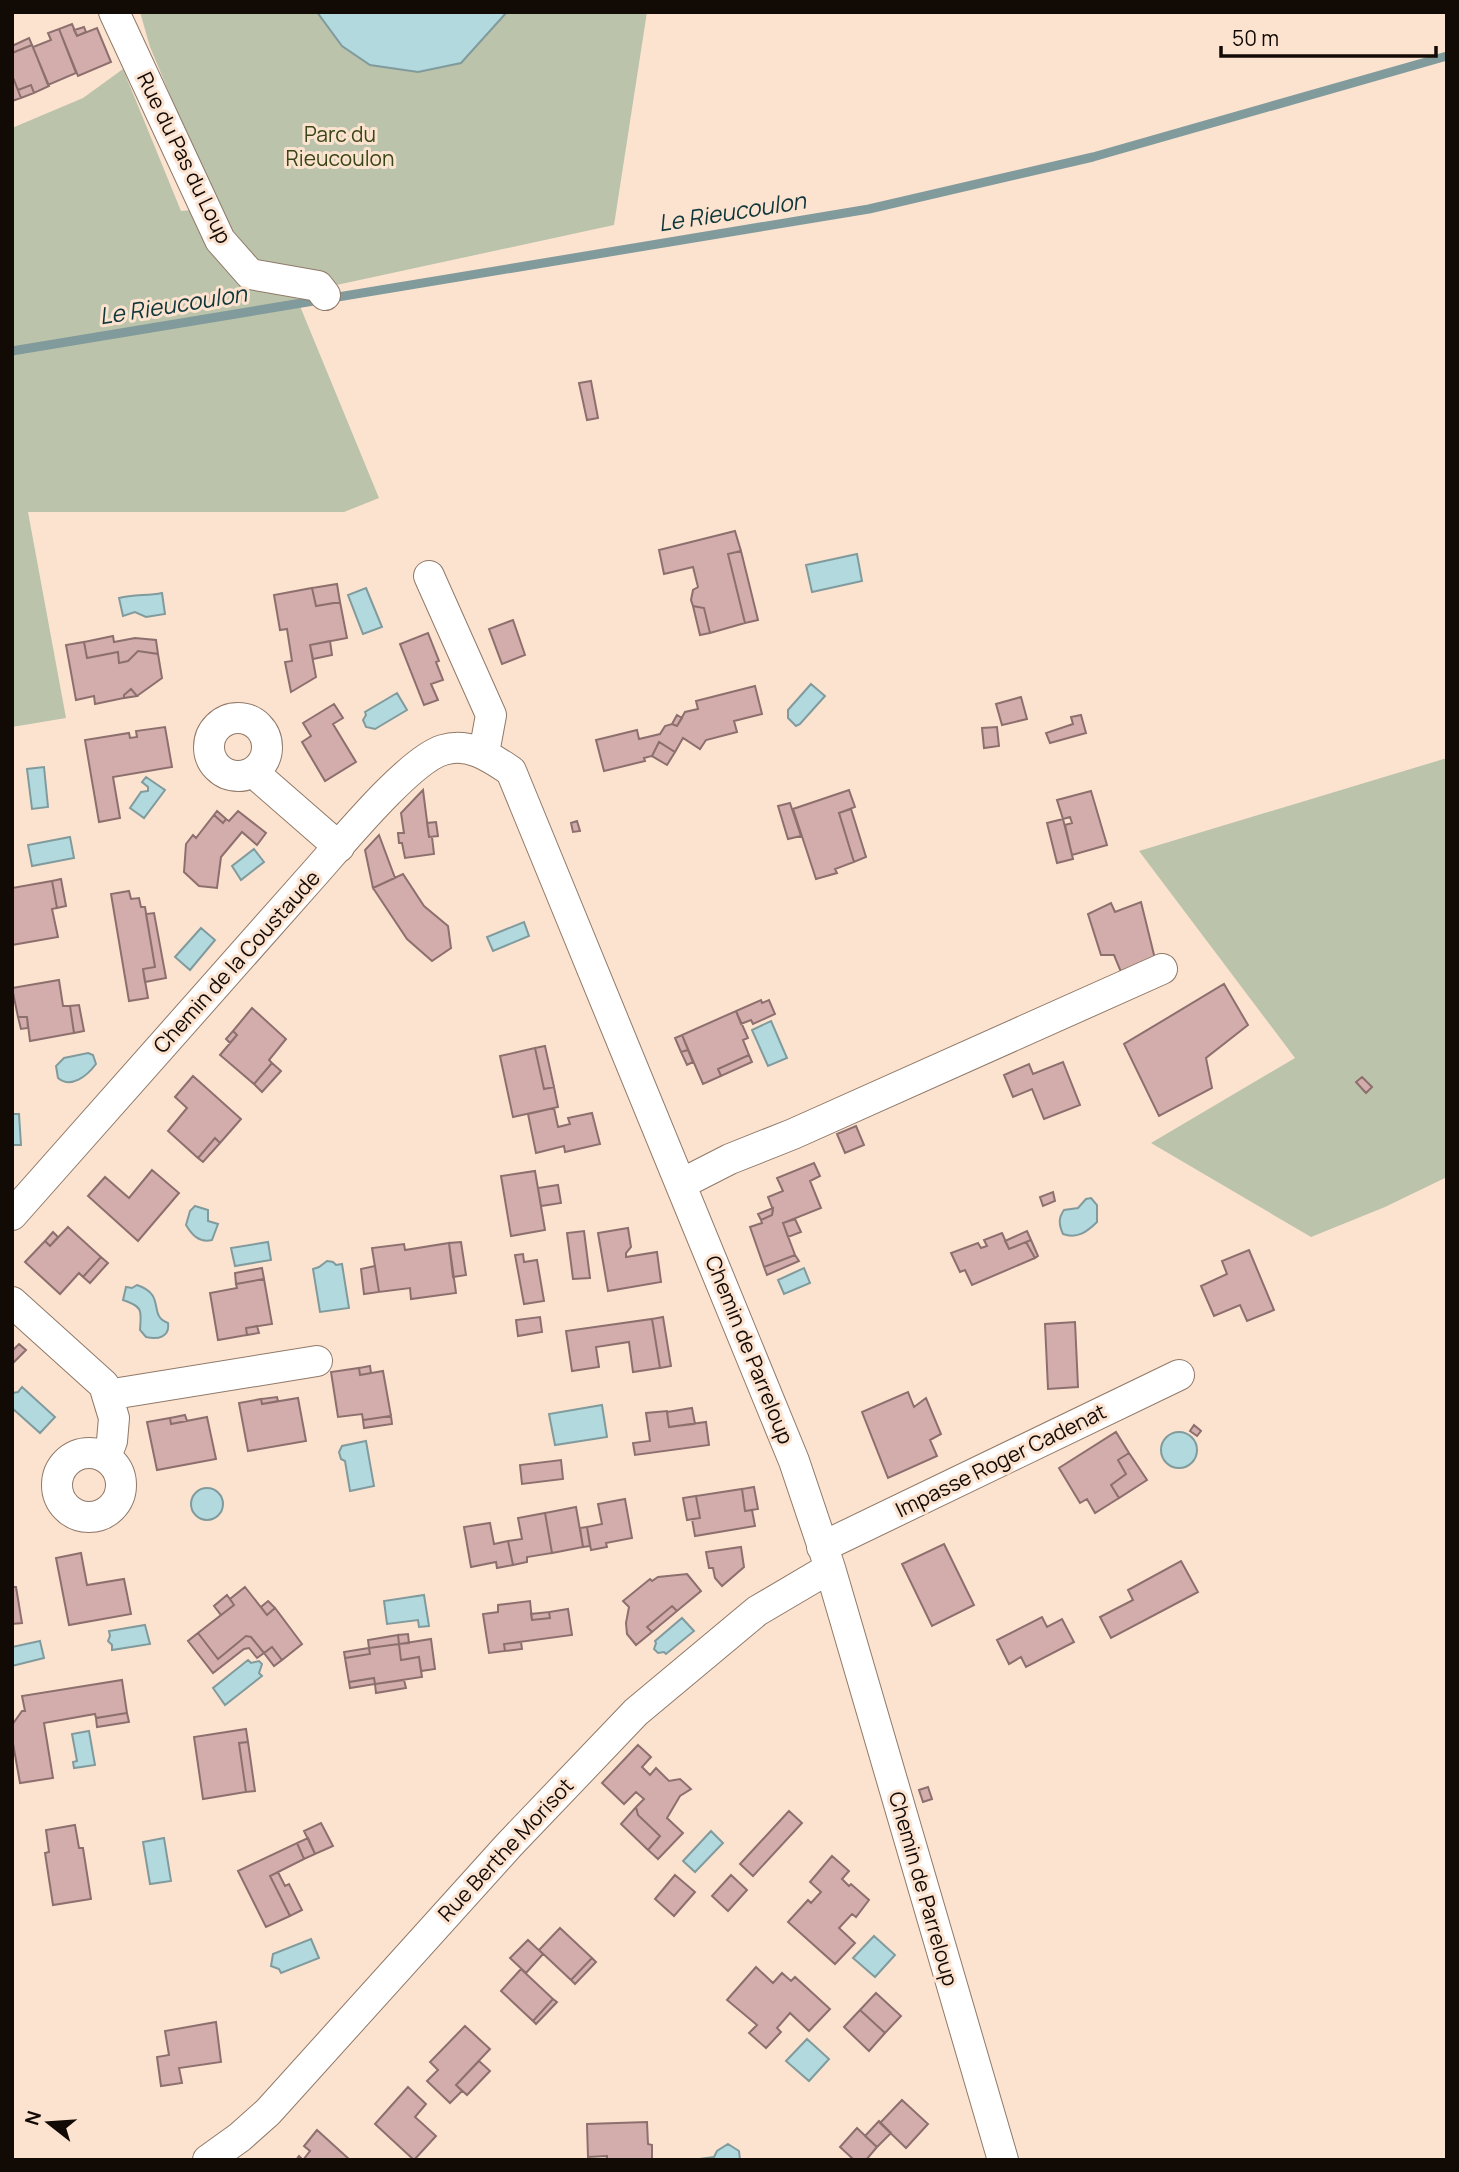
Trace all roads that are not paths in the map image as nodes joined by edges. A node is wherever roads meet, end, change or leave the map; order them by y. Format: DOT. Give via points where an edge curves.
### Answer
graph roads {
  1 [pos="114,12"];
  2 [pos="321,291"];
  3 [pos="429,576"];
  4 [pos="484,752"];
  5 [pos="256,770"];
  6 [pos="339,847"];
  7 [pos="1162,969"];
  8 [pos="681,1184"];
  9 [pos="12,1215"];
  10 [pos="12,1302"];
  11 [pos="317,1361"];
  12 [pos="1179,1375"];
  13 [pos="107,1395"];
  14 [pos="106,1457"];
  15 [pos="826,1558"];
  16 [pos="208,2160"];
  17 [pos="1003,2160"];
  1 -- 2 [label="street, Rue du Pas du Loup" via="220,240 250,274"];
  3 -- 4 [label="street" via="491,715"];
  4 -- 6 [label="street, Chemin de la Coustaude" via="442,750 409,771"];
  4 -- 8 [label="street, Chemin de Parreloup" via="511,771"];
  5 -- 6 [label="street"];
  6 -- 9 [label="street, Chemin de la Coustaude"];
  7 -- 8 [label="street"];
  8 -- 15 [label="street, Chemin de Parreloup" via="780,1423"];
  10 -- 13 [label="street" via="104,1385"];
  11 -- 13 [label="street"];
  12 -- 15 [label="street, Impasse Roger Cadenat"];
  13 -- 14 [label="street" via="114,1418"];
  15 -- 16 [label="street, Rue Berthe Morisot" via="636,1712 509,1844 268,2112"];
  15 -- 17 [label="street, Chemin de Parreloup"];
}
